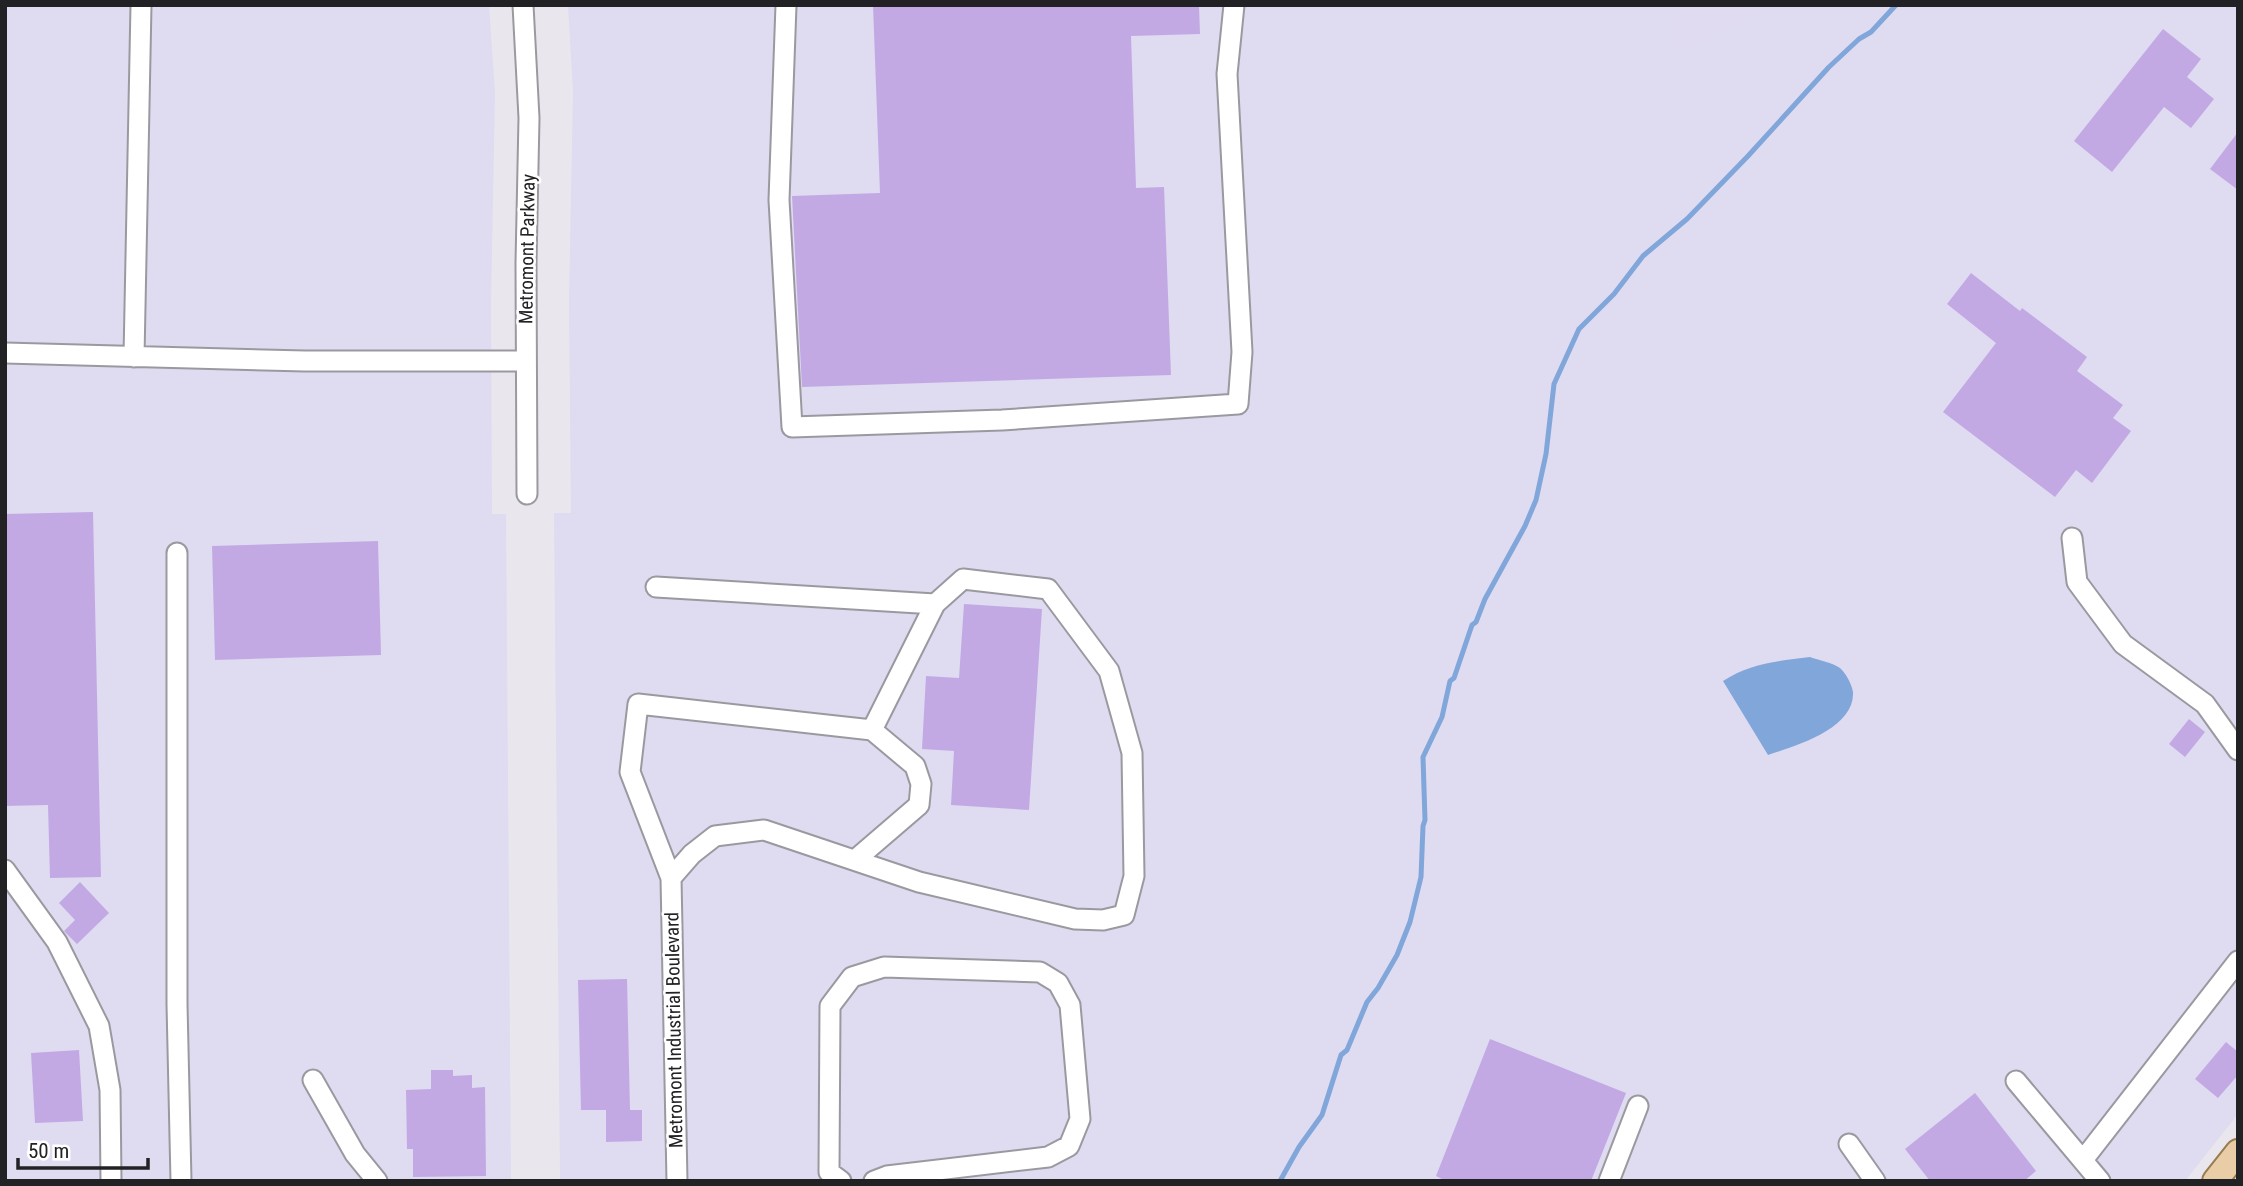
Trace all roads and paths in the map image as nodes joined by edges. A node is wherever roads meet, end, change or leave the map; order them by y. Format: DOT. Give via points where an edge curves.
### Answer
graph roads {
  1 [pos="141,5"];
  2 [pos="523,5"];
  3 [pos="786,5"];
  4 [pos="1234,5"];
  5 [pos="5,353"];
  6 [pos="134,356"];
  7 [pos="525,361"];
  8 [pos="527,494"];
  9 [pos="2072,538"];
  10 [pos="177,553"];
  11 [pos="656,587"];
  12 [pos="935,604"];
  13 [pos="872,730"];
  14 [pos="2238,750"];
  15 [pos="855,860"];
  16 [pos="5,870"];
  17 [pos="671,878"];
  18 [pos="2238,961"];
  19 [pos="313,1080"];
  20 [pos="2016,1081"];
  21 [pos="1638,1105"];
  22 [pos="1849,1144"];
  23 [pos="2238,1152"];
  24 [pos="2083,1160"];
  25 [pos="111,1181"];
  26 [pos="181,1181"];
  27 [pos="377,1181"];
  28 [pos="677,1181"];
  29 [pos="841,1181"];
  30 [pos="874,1181"];
  31 [pos="1609,1181"];
  32 [pos="1875,1181"];
  33 [pos="2100,1181"];
  34 [pos="2215,1181"];
  1 -- 6 [label="street"];
  2 -- 7 [label="street, Metromont Parkway" via="529,118"];
  3 -- 4 [label="street" via="779,200 792,427 1002,420 1238,404 1242,352 1227,74"];
  5 -- 6 [label="street"];
  6 -- 7 [label="street"];
  7 -- 8 [label="street, Metromont Parkway"];
  9 -- 14 [label="street" via="2077,582 2123,644 2204,704"];
  10 -- 26 [label="street"];
  11 -- 12 [label="street"];
  12 -- 13 [label="street"];
  12 -- 15 [label="street" via="963,579 1048,589 1109,671 1132,753 1134,876 1124,915 1074,919 919,882"];
  13 -- 15 [label="street" via="915,766 921,784 919,805"];
  13 -- 17 [label="street" via="638,704 630,772"];
  15 -- 17 [label="street" via="764,830 716,836"];
  16 -- 25 [label="street" via="57,942 99,1026 110,1090"];
  17 -- 28 [label="street, Metromont Industrial Boulevard"];
  18 -- 24 [label="street"];
  19 -- 27 [label="street" via="355,1154"];
  20 -- 24 [label="street"];
  21 -- 31 [label="street"];
  22 -- 32 [label="street"];
  23 -- 34 [label="main road"];
  24 -- 33 [label="street"];
  29 -- 30 [label="street" via="829,1172 830,1006 852,977 884,967 1040,972 1058,983 1070,1005 1080,1119 1069,1146 1048,1157"];
}
